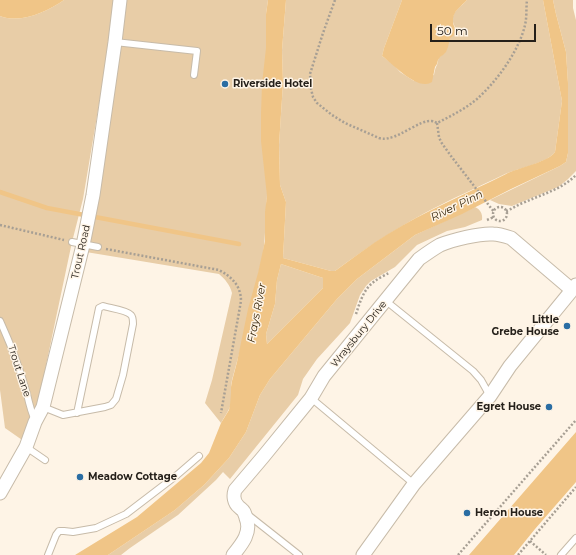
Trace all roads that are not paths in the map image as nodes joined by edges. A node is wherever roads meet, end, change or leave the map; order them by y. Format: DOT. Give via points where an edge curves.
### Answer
graph roads {
  1 [pos="120,0"];
  2 [pos="115,42"];
  3 [pos="194,75"];
  4 [pos="80,241"];
  5 [pos="98,247"];
  6 [pos="574,287"];
  7 [pos="386,301"];
  8 [pos="0,322"];
  9 [pos="490,396"];
  10 [pos="310,398"];
  11 [pos="43,407"];
  12 [pos="77,413"];
  13 [pos="35,422"];
  14 [pos="26,447"];
  15 [pos="199,456"];
  16 [pos="44,460"];
  17 [pos="414,484"];
  18 [pos="0,492"];
  19 [pos="244,512"];
  20 [pos="576,538"];
  21 [pos="48,555"];
  22 [pos="233,555"];
  23 [pos="299,555"];
  24 [pos="363,555"];
  25 [pos="561,555"];
  1 -- 2 [label="street, Trout Road"];
  2 -- 3 [label="lane" via="197,51"];
  2 -- 4 [label="street, Trout Road" via="93,195"];
  4 -- 5 [label="lane"];
  4 -- 11 [label="street, Trout Road"];
  6 -- 7 [label="street, Wraysbury Drive" via="511,238 500,234 482,234 448,242 429,251"];
  6 -- 9 [label="street, Wraysbury Drive" via="510,366"];
  7 -- 9 [label="lane" via="474,372"];
  7 -- 10 [label="street, Wraysbury Drive" via="324,376"];
  8 -- 13 [label="lane, Trout Lane" via="13,350"];
  9 -- 17 [label="street, Wraysbury Drive"];
  10 -- 17 [label="lane"];
  10 -- 19 [label="street, Wraysbury Drive" via="235,490 235,502"];
  11 -- 12 [label="lane" via="63,415"];
  11 -- 13 [label="street, Trout Road"];
  12 -- 12 [label="lane" via="111,405 116,399 133,324 131,314 103,306 99,308"];
  13 -- 14 [label="street, Trout Road"];
  14 -- 16 [label="lane"];
  14 -- 18 [label="street, Trout Road"];
  15 -- 21 [label="lane" via="126,514 96,528 59,532"];
  17 -- 24 [label="street, Wraysbury Drive"];
  19 -- 22 [label="street, Wraysbury Drive" via="249,529"];
  19 -- 23 [label="lane"];
  20 -- 25 [label="lane"];
}
